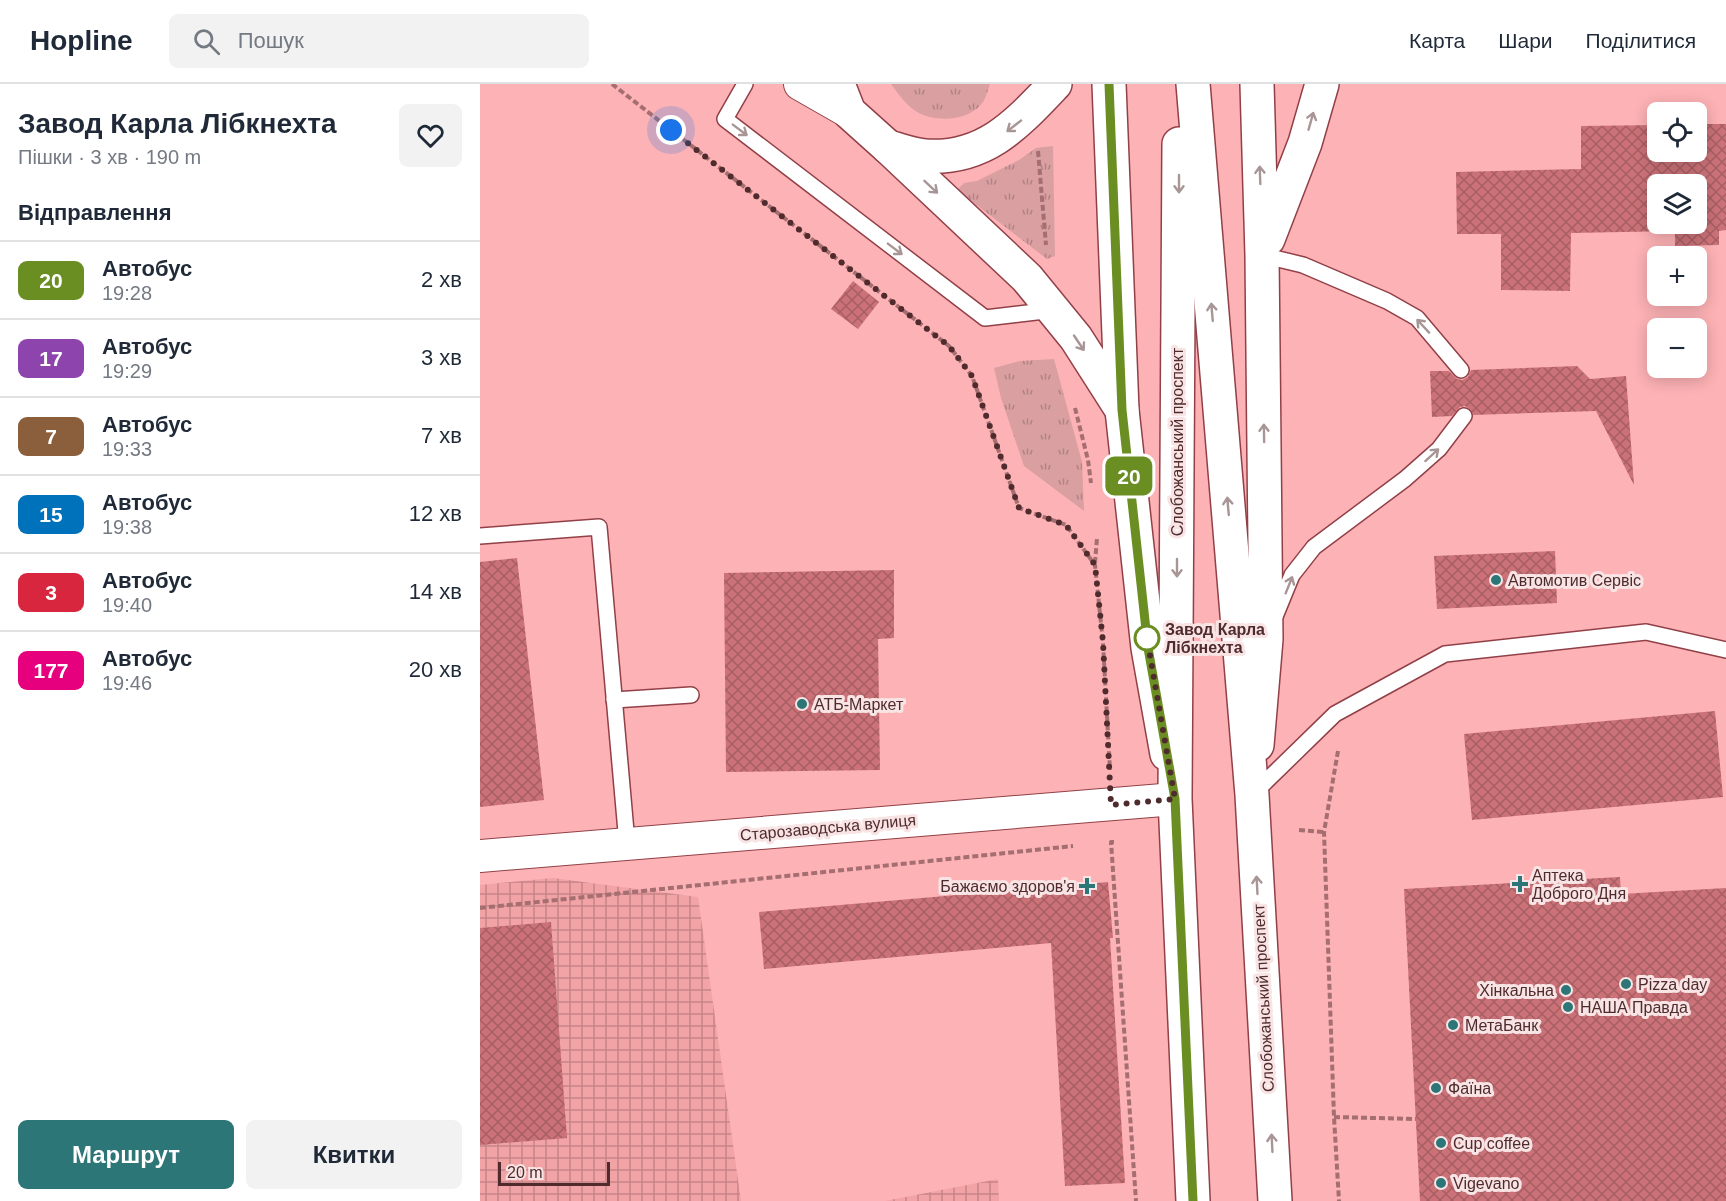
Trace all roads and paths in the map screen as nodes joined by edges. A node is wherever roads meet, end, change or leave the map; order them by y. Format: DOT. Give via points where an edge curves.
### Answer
graph roads {
  1 [pos="612,84"];
  2 [pos="745,84"];
  3 [pos="800,84"];
  4 [pos="1055,84"];
  5 [pos="1109,84"];
  6 [pos="1179,84"];
  7 [pos="1193,84"];
  8 [pos="1257,84"];
  9 [pos="1322,84"];
  10 [pos="844,98"];
  11 [pos="888,147"];
  12 [pos="1262,255"];
  13 [pos="1053,310"];
  14 [pos="1461,370"];
  15 [pos="1122,410"];
  16 [pos="1464,416"];
  17 [pos="480,536"];
  18 [pos="1266,639"];
  19 [pos="1726,650"];
  20 [pos="691,696"];
  21 [pos="614,700"];
  22 [pos="1335,714"];
  23 [pos="1252,795"];
  24 [pos="1175,799"];
  25 [pos="1111,805"];
  26 [pos="1299,830"];
  27 [pos="1324,832"];
  28 [pos="1120,841"];
  29 [pos="1111,842"];
  30 [pos="627,843"];
  31 [pos="1075,846"];
  32 [pos="480,856"];
  33 [pos="480,908"];
  34 [pos="1334,1117"];
  35 [pos="1416,1119"];
  36 [pos="1136,1201"];
  37 [pos="1193,1201"];
  38 [pos="1275,1201"];
  39 [pos="1339,1201"];
  1 -- 25 [label="path" via="949,346 972,376 1019,508 1066,525 1095,565"];
  2 -- 13 [label="lane, one-way" via="725,119 985,318"];
  3 -- 10 [label="street"];
  4 -- 11 [label="main road, one-way" via="1021,120 994,141 960,154 923,156"];
  5 -- 15 [label="main road, Слобожанський проспект"];
  6 -- 24 [label="main road, Слобожанський проспект, one-way"];
  23 -- 7 [label="main road, Слобожанський проспект, one-way"];
  12 -- 8 [label="main road, Слобожанський проспект, one-way"];
  12 -- 9 [label="main road, one-way" via="1305,143"];
  10 -- 11 [label="main road"];
  11 -- 13 [label="main road, one-way" via="1027,278"];
  14 -- 12 [label="lane, one-way" via="1416,318 1387,301 1304,265"];
  18 -- 12 [label="main road, Слобожанський проспект, one-way"];
  13 -- 15 [label="main road, one-way" via="1076,338"];
  15 -- 24 [label="main road, Слобожанський проспект" via="1148,648"];
  18 -- 16 [label="lane, one-way" via="1293,575 1314,548 1405,479 1439,448"];
  17 -- 21 [label="lane" via="598,527"];
  18 -- 23 [label="main road, Слобожанський проспект"];
  19 -- 22 [label="lane" via="1646,632 1445,654"];
  20 -- 21 [label="lane"];
  21 -- 30 [label="lane"];
  22 -- 23 [label="lane"];
  22 -- 27 [label="path" via="1338,751"];
  38 -- 23 [label="main road, Слобожанський проспект, one-way"];
  24 -- 25 [label="street, Старозаводська вулиця"];
  24 -- 37 [label="main road, Слобожанський проспект"];
  25 -- 29 [label="path"];
  25 -- 30 [label="street, Старозаводська вулиця"];
  26 -- 27 [label="path"];
  27 -- 34 [label="path"];
  28 -- 29 [label="path"];
  29 -- 36 [label="path"];
  30 -- 32 [label="street, Старозаводська вулиця"];
  31 -- 33 [label="path"];
  34 -- 35 [label="path"];
  34 -- 39 [label="path"];
}
